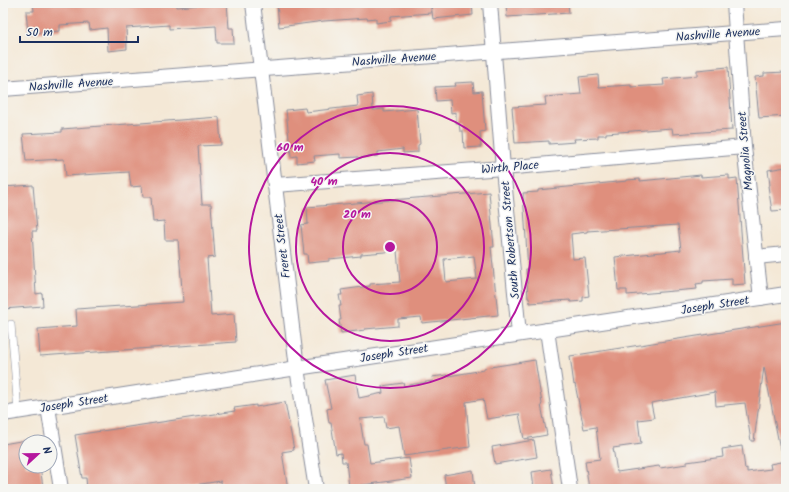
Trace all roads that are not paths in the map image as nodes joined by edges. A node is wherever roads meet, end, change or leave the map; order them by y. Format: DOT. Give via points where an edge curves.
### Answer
graph roads {
  1 [pos="253,3"];
  2 [pos="490,3"];
  3 [pos="734,3"];
  4 [pos="786,29"];
  5 [pos="736,33"];
  6 [pos="494,52"];
  7 [pos="261,69"];
  8 [pos="3,89"];
  9 [pos="744,147"];
  10 [pos="503,168"];
  11 [pos="275,185"];
  12 [pos="786,254"];
  13 [pos="756,257"];
  14 [pos="786,294"];
  15 [pos="762,298"];
  16 [pos="11,324"];
  17 [pos="547,330"];
  18 [pos="519,334"];
  19 [pos="297,368"];
  20 [pos="48,407"];
  21 [pos="18,412"];
  22 [pos="3,414"];
  23 [pos="61,489"];
  24 [pos="316,489"];
  25 [pos="570,489"];
  1 -- 7 [label="street, Freret Street"];
  2 -- 6 [label="street, South Robertson Street"];
  3 -- 5 [label="street, Magnolia Street"];
  4 -- 5 [label="street, Nashville Avenue"];
  5 -- 6 [label="street, Nashville Avenue"];
  5 -- 9 [label="street, Magnolia Street"];
  6 -- 7 [label="street, Nashville Avenue"];
  6 -- 10 [label="street, South Robertson Street"];
  7 -- 8 [label="street, Nashville Avenue"];
  7 -- 11 [label="street, Freret Street"];
  9 -- 10 [label="street, Wirth Place"];
  9 -- 13 [label="street, Magnolia Street"];
  10 -- 11 [label="street, Wirth Place"];
  10 -- 18 [label="street, South Robertson Street"];
  11 -- 19 [label="street, Freret Street"];
  12 -- 13 [label="street"];
  13 -- 15 [label="street, Magnolia Street"];
  14 -- 15 [label="street, Joseph Street"];
  15 -- 17 [label="street, Joseph Street"];
  16 -- 21 [label="lane"];
  17 -- 18 [label="street, Joseph Street"];
  17 -- 25 [label="street"];
  18 -- 19 [label="street, Joseph Street"];
  19 -- 20 [label="street, Joseph Street"];
  19 -- 24 [label="street, Freret Street"];
  20 -- 21 [label="street, Joseph Street"];
  20 -- 23 [label="street"];
  21 -- 22 [label="street, Joseph Street"];
}
